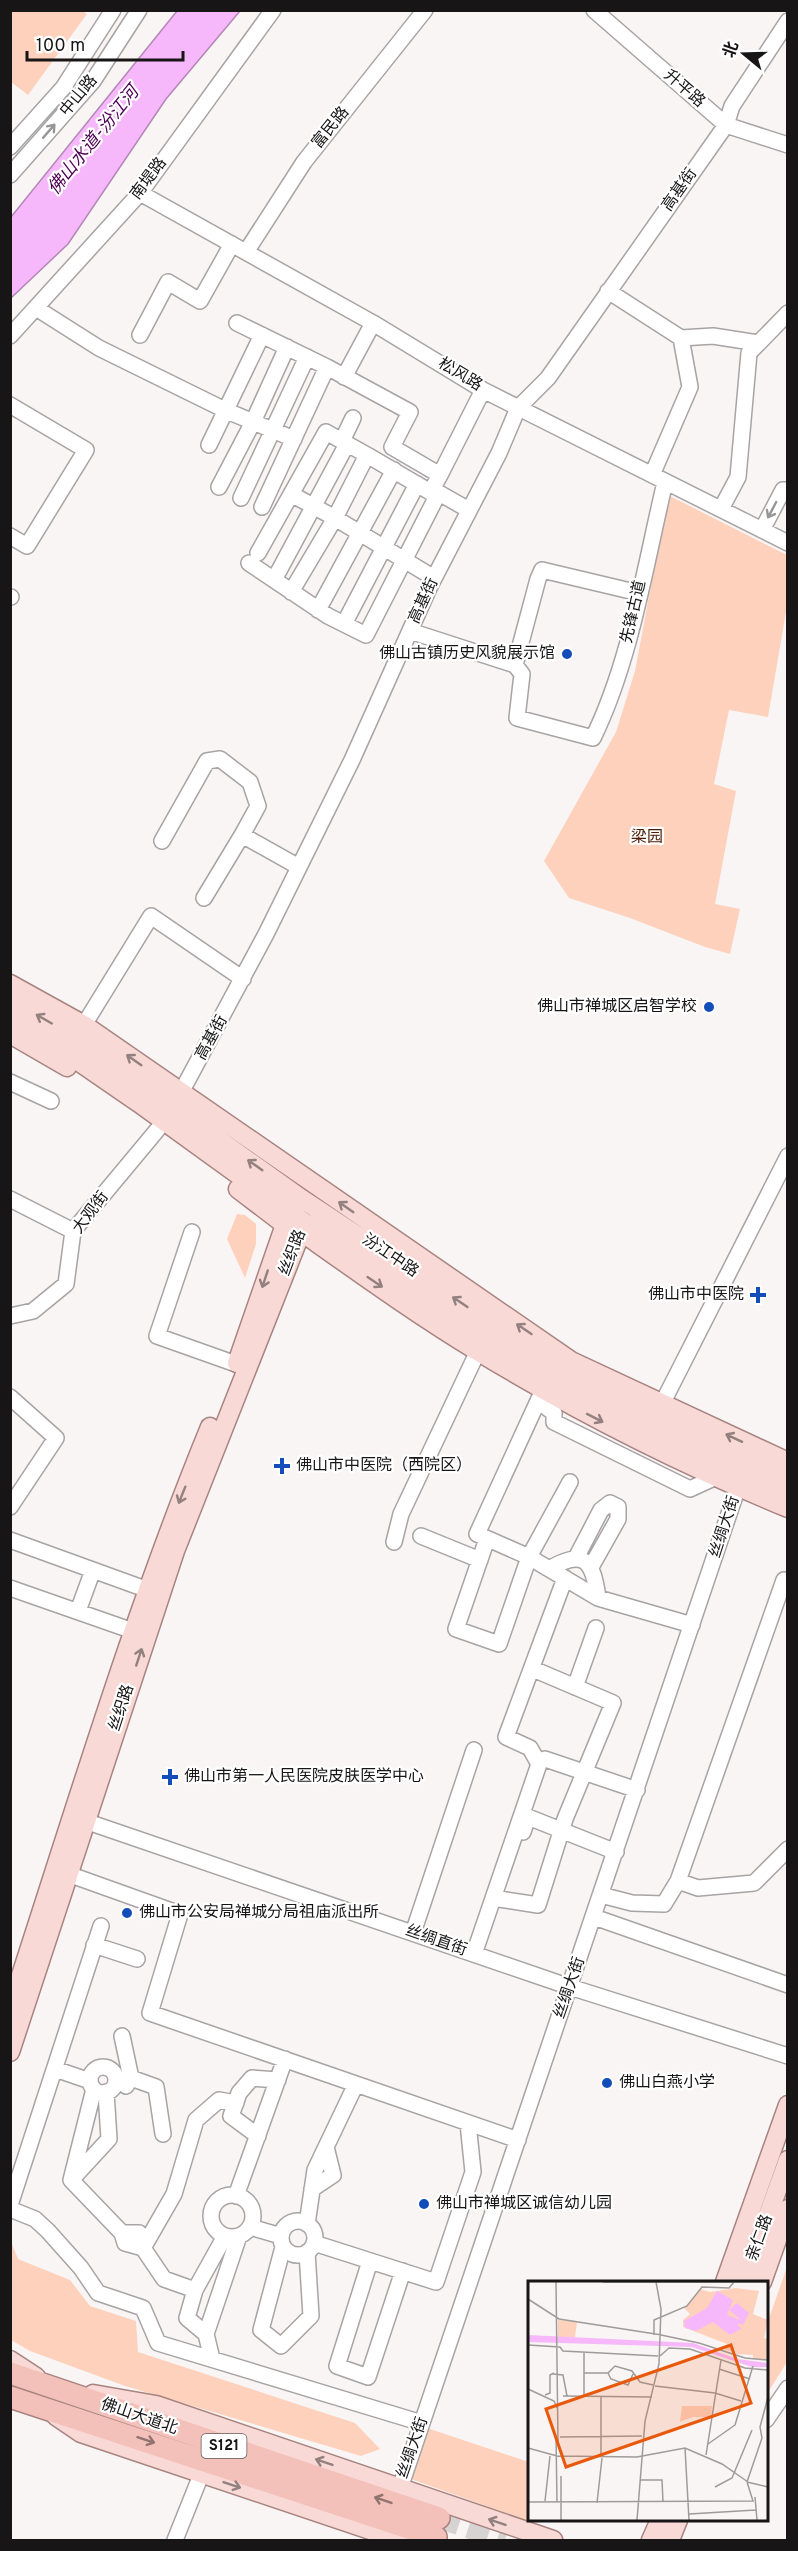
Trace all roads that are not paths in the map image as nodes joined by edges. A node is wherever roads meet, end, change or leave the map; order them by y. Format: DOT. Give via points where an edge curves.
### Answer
graph roads {
  1 [pos="113,10"];
  2 [pos="139,10"];
  3 [pos="273,10"];
  4 [pos="425,10"];
  5 [pos="594,10"];
  6 [pos="788,21"];
  7 [pos="726,125"];
  8 [pos="788,146"];
  9 [pos="10,147"];
  10 [pos="10,175"];
  11 [pos="140,193"];
  12 [pos="232,244"];
  13 [pos="246,252"];
  14 [pos="608,291"];
  15 [pos="36,308"];
  16 [pos="788,313"];
  17 [pos="237,323"];
  18 [pos="373,323"];
  19 [pos="140,335"];
  20 [pos="262,335"];
  21 [pos="10,336"];
  22 [pos="681,338"];
  23 [pos="758,343"];
  24 [pos="287,347"];
  25 [pos="307,357"];
  26 [pos="327,367"];
  27 [pos="344,377"];
  28 [pos="483,390"];
  29 [pos="10,405"];
  30 [pos="518,408"];
  31 [pos="227,411"];
  32 [pos="353,418"];
  33 [pos="253,422"];
  34 [pos="272,430"];
  35 [pos="294,439"];
  36 [pos="345,443"];
  37 [pos="209,445"];
  38 [pos="367,455"];
  39 [pos="394,470"];
  40 [pos="440,475"];
  41 [pos="659,478"];
  42 [pos="417,484"];
  43 [pos="219,487"];
  44 [pos="788,490"];
  45 [pos="291,494"];
  46 [pos="241,498"];
  47 [pos="314,506"];
  48 [pos="262,507"];
  49 [pos="721,509"];
  50 [pos="469,510"];
  51 [pos="335,518"];
  52 [pos="762,530"];
  53 [pos="361,532"];
  54 [pos="10,536"];
  55 [pos="788,543"];
  56 [pos="384,548"];
  57 [pos="404,560"];
  58 [pos="434,578"];
  59 [pos="274,580"];
  60 [pos="291,592"];
  61 [pos="639,593"];
  62 [pos="318,610"];
  63 [pos="344,624"];
  64 [pos="410,631"];
  65 [pos="515,665"];
  66 [pos="242,835"];
  67 [pos="162,842"];
  68 [pos="299,867"];
  69 [pos="204,898"];
  70 [pos="243,979"];
  71 [pos="10,984"];
  72 [pos="10,1002"];
  73 [pos="10,1018"];
  74 [pos="80,1032"];
  75 [pos="10,1034"];
  76 [pos="10,1082"];
  77 [pos="177,1100"];
  78 [pos="51,1101"];
  79 [pos="158,1129"];
  80 [pos="788,1156"];
  81 [pos="10,1199"];
  82 [pos="292,1211"];
  83 [pos="308,1230"];
  84 [pos="73,1231"];
  85 [pos="192,1232"];
  86 [pos="10,1316"];
  87 [pos="478,1351"];
  88 [pos="236,1364"];
  89 [pos="541,1395"];
  90 [pos="10,1397"];
  91 [pos="662,1404"];
  92 [pos="788,1462"];
  93 [pos="788,1480"];
  94 [pos="570,1482"];
  95 [pos="738,1487"];
  96 [pos="788,1494"];
  97 [pos="10,1507"];
  98 [pos="788,1508"];
  99 [pos="421,1536"];
  100 [pos="487,1539"];
  101 [pos="10,1540"];
  102 [pos="393,1542"];
  103 [pos="529,1557"];
  104 [pos="576,1558"];
  105 [pos="480,1560"];
  106 [pos="591,1567"];
  107 [pos="549,1569"];
  108 [pos="93,1570"];
  109 [pos="565,1578"];
  110 [pos="788,1581"];
  111 [pos="10,1588"];
  112 [pos="148,1590"];
  113 [pos="598,1598"];
  114 [pos="78,1611"];
  115 [pos="692,1625"];
  116 [pos="596,1628"];
  117 [pos="134,1630"];
  118 [pos="533,1669"];
  119 [pos="575,1687"];
  120 [pos="474,1750"];
  121 [pos="545,1759"];
  122 [pos="585,1771"];
  123 [pos="637,1790"];
  124 [pos="85,1821"];
  125 [pos="562,1829"];
  126 [pos="788,1850"];
  127 [pos="616,1852"];
  128 [pos="68,1874"];
  129 [pos="678,1881"];
  130 [pos="602,1895"];
  131 [pos="500,1899"];
  132 [pos="594,1917"];
  133 [pos="101,1926"];
  134 [pos="489,1928"];
  135 [pos="413,1933"];
  136 [pos="94,1945"];
  137 [pos="474,1954"];
  138 [pos="137,1959"];
  139 [pos="788,1984"];
  140 [pos="570,1987"];
  141 [pos="10,2009"];
  142 [pos="15,2024"];
  143 [pos="122,2036"];
  144 [pos="10,2052"];
  145 [pos="788,2056"];
  146 [pos="285,2060"];
  147 [pos="56,2064"];
  148 [pos="131,2078"];
  149 [pos="278,2080"];
  150 [pos="99,2084"];
  151 [pos="356,2084"];
  152 [pos="236,2103"];
  153 [pos="788,2105"];
  154 [pos="468,2123"];
  155 [pos="163,2134"];
  156 [pos="258,2136"];
  157 [pos="518,2140"];
  158 [pos="788,2160"];
  159 [pos="71,2180"];
  160 [pos="236,2196"];
  161 [pos="10,2207"];
  162 [pos="788,2209"];
  163 [pos="306,2224"];
  164 [pos="238,2233"];
  165 [pos="282,2241"];
  166 [pos="143,2248"];
  167 [pos="311,2248"];
  168 [pos="370,2261"];
  169 [pos="403,2271"];
  170 [pos="726,2281"];
  171 [pos="745,2281"];
  172 [pos="763,2281"];
  173 [pos="195,2290"];
  174 [pos="206,2334"];
  175 [pos="213,2359"];
  176 [pos="10,2360"];
  177 [pos="10,2373"];
  178 [pos="49,2386"];
  179 [pos="788,2388"];
  180 [pos="10,2397"];
  181 [pos="10,2405"];
  182 [pos="44,2407"];
  183 [pos="768,2417"];
  184 [pos="422,2424"];
  185 [pos="201,2475"];
  186 [pos="400,2488"];
  187 [pos="646,2521"];
  188 [pos="660,2521"];
  189 [pos="678,2521"];
  190 [pos="176,2541"];
  191 [pos="400,2541"];
  192 [pos="553,2541"];
  193 [pos="645,2541"];
  194 [pos="651,2541"];
  195 [pos="670,2541"];
  1 -- 9 [label="street, 中山路" via="63,88"];
  10 -- 2 [label="street, 中山路, one-way" via="93,81"];
  3 -- 11 [label="street, 南堤路"];
  4 -- 13 [label="street, 富民路" via="303,162"];
  5 -- 7 [label="street, 升平路"];
  6 -- 7 [label="street, 高基街" via="732,106"];
  7 -- 8 [label="street, 升平路"];
  7 -- 14 [label="street, 高基街"];
  11 -- 12 [label="street, 松风路"];
  11 -- 15 [label="street, 南堤路"];
  12 -- 13 [label="street, 松风路"];
  12 -- 19 [label="street" via="200,301 168,282"];
  13 -- 18 [label="street, 松风路"];
  14 -- 22 [label="street"];
  14 -- 30 [label="street, 高基街" via="548,378"];
  15 -- 21 [label="street, 南堤路"];
  15 -- 31 [label="street" via="99,348"];
  16 -- 23 [label="street"];
  17 -- 20 [label="street"];
  18 -- 27 [label="street"];
  18 -- 28 [label="street, 松风路"];
  20 -- 24 [label="street"];
  20 -- 31 [label="street"];
  22 -- 23 [label="street" via="713,336"];
  22 -- 41 [label="street, 先锋古道" via="690,387"];
  23 -- 49 [label="street" via="749,352 738,477"];
  24 -- 25 [label="street"];
  24 -- 33 [label="street"];
  25 -- 26 [label="street"];
  25 -- 34 [label="street"];
  26 -- 27 [label="street"];
  26 -- 35 [label="street"];
  27 -- 40 [label="street" via="410,412 392,447"];
  28 -- 30 [label="street, 松风路"];
  28 -- 40 [label="street"];
  29 -- 54 [label="street" via="86,450 27,546"];
  30 -- 41 [label="street, 松风路"];
  30 -- 50 [label="street, 高基街"];
  31 -- 33 [label="street"];
  31 -- 37 [label="street"];
  32 -- 36 [label="street"];
  33 -- 34 [label="street"];
  33 -- 43 [label="street"];
  34 -- 35 [label="street"];
  34 -- 46 [label="street"];
  35 -- 48 [label="street"];
  36 -- 38 [label="street"];
  36 -- 45 [label="street" via="326,432"];
  36 -- 47 [label="street"];
  38 -- 39 [label="street"];
  38 -- 51 [label="street"];
  39 -- 42 [label="street"];
  39 -- 53 [label="street"];
  40 -- 50 [label="street" via="432,489"];
  41 -- 49 [label="street, 松风路"];
  41 -- 61 [label="street, 先锋古道"];
  42 -- 56 [label="street"];
  42 -- 57 [label="street" via="437,496"];
  44 -- 52 [label="street, one-way" via="783,490"];
  45 -- 47 [label="street"];
  45 -- 59 [label="street" via="253,558"];
  47 -- 51 [label="street"];
  47 -- 59 [label="street"];
  49 -- 52 [label="street, 松风路"];
  50 -- 58 [label="street, 高基街"];
  51 -- 53 [label="street"];
  51 -- 60 [label="street"];
  52 -- 55 [label="street, 松风路"];
  53 -- 56 [label="street"];
  53 -- 62 [label="street"];
  56 -- 57 [label="street"];
  56 -- 63 [label="street"];
  57 -- 58 [label="street"];
  57 -- 63 [label="street" via="366,635"];
  58 -- 64 [label="street, 高基街"];
  59 -- 60 [label="street"];
  60 -- 62 [label="street"];
  61 -- 65 [label="street" via="542,570"];
  61 -- 65 [label="street, 先锋古道" via="608,708 593,738 517,718 522,674"];
  62 -- 63 [label="street"];
  64 -- 65 [label="street"];
  64 -- 68 [label="street, 高基街"];
  66 -- 67 [label="street" via="258,806 250,782 220,759 207,761"];
  66 -- 68 [label="street"];
  66 -- 69 [label="street"];
  68 -- 70 [label="street, 高基街"];
  70 -- 74 [label="street" via="151,916"];
  70 -- 77 [label="street, 高基街"];
  71 -- 74 [label="main road"];
  74 -- 72 [label="main road, one-way"];
  73 -- 82 [label="main road, 汾江中路" via="33,1030"];
  77 -- 74 [label="main road, one-way"];
  75 -- 79 [label="main road"];
  76 -- 78 [label="street"];
  82 -- 77 [label="main road, 汾江中路, one-way"];
  91 -- 77 [label="main road, one-way" via="571,1361"];
  79 -- 82 [label="main road"];
  79 -- 84 [label="street, 大观街"];
  80 -- 91 [label="street"];
  81 -- 84 [label="street"];
  82 -- 83 [label="main road, 丝织路"];
  82 -- 83 [label="main road"];
  82 -- 88 [label="main road, 丝织路, one-way"];
  93 -- 82 [label="main road, 汾江中路, one-way" via="567,1374"];
  83 -- 87 [label="main road, one-way"];
  83 -- 96 [label="main road, 汾江中路" via="563,1387"];
  124 -- 83 [label="main road, 丝织路, one-way" via="161,1589 219,1439 235,1424"];
  84 -- 86 [label="street, 大观街" via="66,1284 33,1311"];
  85 -- 88 [label="street" via="157,1336"];
  87 -- 89 [label="main road"];
  87 -- 102 [label="street" via="401,1514"];
  88 -- 112 [label="main road, 丝织路, one-way"];
  89 -- 95 [label="main road" via="570,1405"];
  89 -- 100 [label="street" via="477,1534"];
  90 -- 97 [label="street" via="56,1438"];
  92 -- 91 [label="main road, one-way"];
  94 -- 103 [label="street"];
  95 -- 98 [label="main road"];
  95 -- 115 [label="street, 丝绸大街"];
  99 -- 105 [label="street"];
  100 -- 103 [label="street"];
  100 -- 105 [label="street"];
  101 -- 108 [label="street"];
  103 -- 105 [label="street" via="498,1644 456,1629"];
  103 -- 107 [label="street"];
  104 -- 106 [label="street"];
  104 -- 106 [label="street" via="601,1510 610,1503 618,1507 618,1519"];
  104 -- 107 [label="street"];
  106 -- 113 [label="street"];
  107 -- 109 [label="street"];
  108 -- 112 [label="street"];
  108 -- 114 [label="street"];
  109 -- 113 [label="street"];
  109 -- 118 [label="street"];
  110 -- 129 [label="street" via="784,1580"];
  111 -- 114 [label="street"];
  112 -- 117 [label="main road, 丝织路"];
  113 -- 115 [label="street"];
  114 -- 117 [label="street"];
  115 -- 123 [label="street, 丝绸大街"];
  116 -- 119 [label="street"];
  117 -- 141 [label="main road, 丝织路"];
  118 -- 119 [label="street"];
  118 -- 137 [label="street" via="506,1737 530,1748 539,1764"];
  119 -- 122 [label="street" via="613,1703"];
  120 -- 135 [label="street"];
  121 -- 122 [label="street"];
  122 -- 123 [label="street"];
  122 -- 125 [label="street"];
  123 -- 127 [label="street, 丝绸大街"];
  124 -- 128 [label="main road, 丝织路"];
  124 -- 135 [label="street, 丝绸直街"];
  125 -- 127 [label="street"];
  125 -- 131 [label="street" via="538,1905"];
  125 -- 131 [label="street" via="528,1817"];
  126 -- 129 [label="street" via="754,1883 698,1888"];
  127 -- 130 [label="street, 丝绸大街"];
  128 -- 142 [label="main road, 丝织路"];
  128 -- 146 [label="street" via="180,1914 150,2013"];
  129 -- 130 [label="street" via="664,1904 632,1903"];
  130 -- 132 [label="street, 丝绸大街"];
  131 -- 134 [label="street"];
  132 -- 139 [label="street"];
  132 -- 140 [label="street, 丝绸大街"];
  133 -- 136 [label="street"];
  135 -- 137 [label="street, 丝绸直街"];
  136 -- 138 [label="street"];
  136 -- 147 [label="street"];
  137 -- 140 [label="street, 丝绸直街"];
  140 -- 145 [label="street, 丝绸直街"];
  140 -- 157 [label="street, 丝绸大街"];
  142 -- 144 [label="main road, 丝织路"];
  143 -- 148 [label="street"];
  146 -- 149 [label="street"];
  146 -- 151 [label="street"];
  147 -- 150 [label="street"];
  147 -- 161 [label="street"];
  148 -- 150 [label="street" via="120,2095"];
  148 -- 155 [label="street" via="156,2086"];
  149 -- 152 [label="street" via="252,2078"];
  149 -- 156 [label="street"];
  150 -- 159 [label="street"];
  150 -- 159 [label="street" via="109,2139"];
  151 -- 154 [label="street"];
  151 -- 163 [label="street" via="315,2170"];
  152 -- 156 [label="street" via="231,2116"];
  152 -- 166 [label="street" via="219,2100 196,2120 174,2194"];
  153 -- 170 [label="main road"];
  154 -- 157 [label="street"];
  154 -- 169 [label="street" via="473,2172 436,2282"];
  156 -- 160 [label="street"];
  157 -- 184 [label="street, 丝绸大街"];
  158 -- 171 [label="main road, 亲仁路"];
  159 -- 166 [label="street" via="122,2233 139,2233"];
  160 -- 164 [label="street" via="243,2198 253,2214"];
  160 -- 164 [label="street" via="218,2201 211,2214 214,2228"];
  161 -- 175 [label="street" via="35,2219 48,2231 98,2293 143,2308 158,2343"];
  162 -- 172 [label="main road, 亲仁路"];
  163 -- 165 [label="street" via="286,2226"];
  163 -- 167 [label="street" via="314,2232"];
  164 -- 165 [label="street"];
  164 -- 173 [label="street"];
  164 -- 174 [label="street"];
  165 -- 167 [label="street" via="286,2251 296,2256"];
  165 -- 167 [label="street" via="261,2330 281,2346 311,2316"];
  166 -- 173 [label="street" via="164,2279"];
  167 -- 168 [label="street"];
  168 -- 169 [label="street"];
  168 -- 169 [label="street" via="337,2366 368,2377"];
  173 -- 174 [label="street" via="187,2318"];
  174 -- 175 [label="street"];
  175 -- 184 [label="street"];
  176 -- 178 [label="main road"];
  177 -- 178 [label="highway, 佛山大道北 / S121"];
  182 -- 178 [label="highway, 佛山大道北 / S121, one-way" via="437,2527"];
  186 -- 178 [label="main road, one-way" via="156,2405"];
  179 -- 183 [label="street"];
  180 -- 182 [label="highway, 佛山大道北 / S121"];
  181 -- 182 [label="main road"];
  182 -- 185 [label="main road" via="81,2433"];
  184 -- 186 [label="street, 丝绸大街"];
  185 -- 190 [label="street"];
  185 -- 191 [label="main road, one-way"];
  192 -- 186 [label="main road, one-way"];
  187 -- 193 [label="main road"];
  188 -- 194 [label="main road"];
  189 -- 195 [label="main road"];
}
